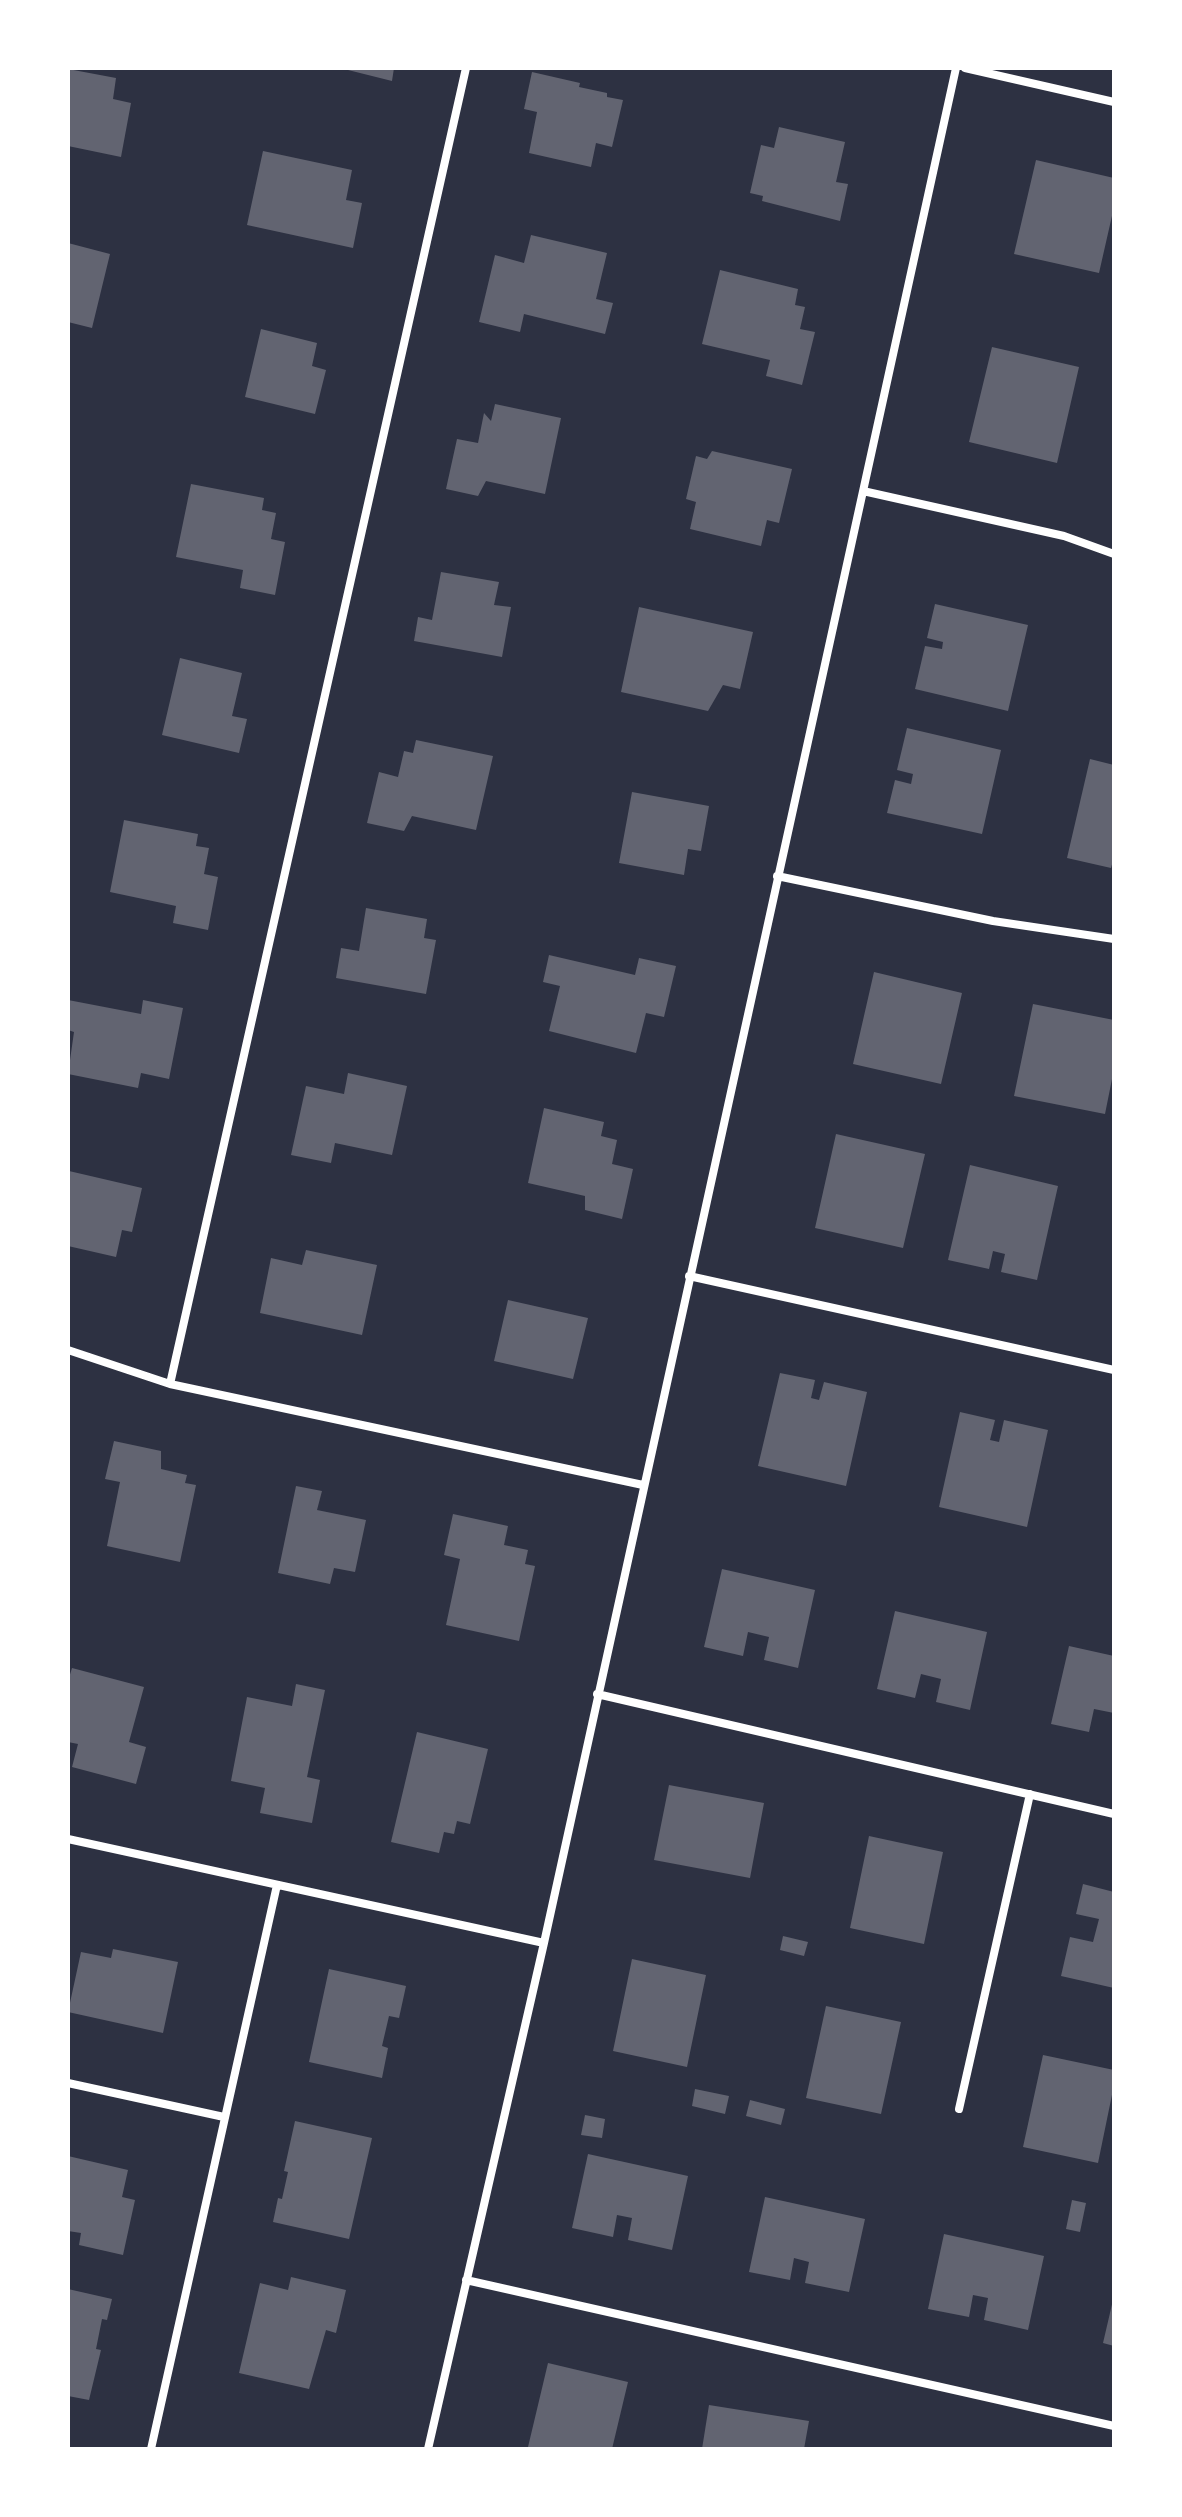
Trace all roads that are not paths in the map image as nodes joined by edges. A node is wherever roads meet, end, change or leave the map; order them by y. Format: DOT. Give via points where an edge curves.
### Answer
graph roads {
  1 [pos="466,68"];
  2 [pos="956,68"];
  3 [pos="965,68"];
  4 [pos="1114,102"];
  5 [pos="863,491"];
  6 [pos="1114,554"];
  7 [pos="777,876"];
  8 [pos="1114,939"];
  9 [pos="689,1276"];
  10 [pos="68,1350"];
  11 [pos="1114,1370"];
  12 [pos="170,1384"];
  13 [pos="643,1485"];
  14 [pos="597,1694"];
  15 [pos="1030,1794"];
  16 [pos="1114,1814"];
  17 [pos="68,1839"];
  18 [pos="277,1885"];
  19 [pos="544,1943"];
  20 [pos="68,2083"];
  21 [pos="959,2109"];
  22 [pos="224,2117"];
  23 [pos="466,2280"];
  24 [pos="1114,2426"];
  25 [pos="151,2449"];
  26 [pos="428,2449"];
  1 -- 12 [label="street"];
  2 -- 5 [label="street"];
  3 -- 4 [label="street"];
  5 -- 6 [label="street" via="1064,536"];
  5 -- 7 [label="street"];
  7 -- 8 [label="street" via="993,921"];
  7 -- 9 [label="street"];
  9 -- 11 [label="street"];
  9 -- 13 [label="street"];
  10 -- 12 [label="street"];
  12 -- 13 [label="street"];
  13 -- 14 [label="street"];
  14 -- 15 [label="street"];
  14 -- 19 [label="street"];
  15 -- 16 [label="street"];
  15 -- 21 [label="street"];
  17 -- 18 [label="street"];
  18 -- 19 [label="street"];
  18 -- 22 [label="street"];
  19 -- 23 [label="street"];
  20 -- 22 [label="street"];
  22 -- 25 [label="street"];
  23 -- 24 [label="street"];
  23 -- 26 [label="street"];
}
